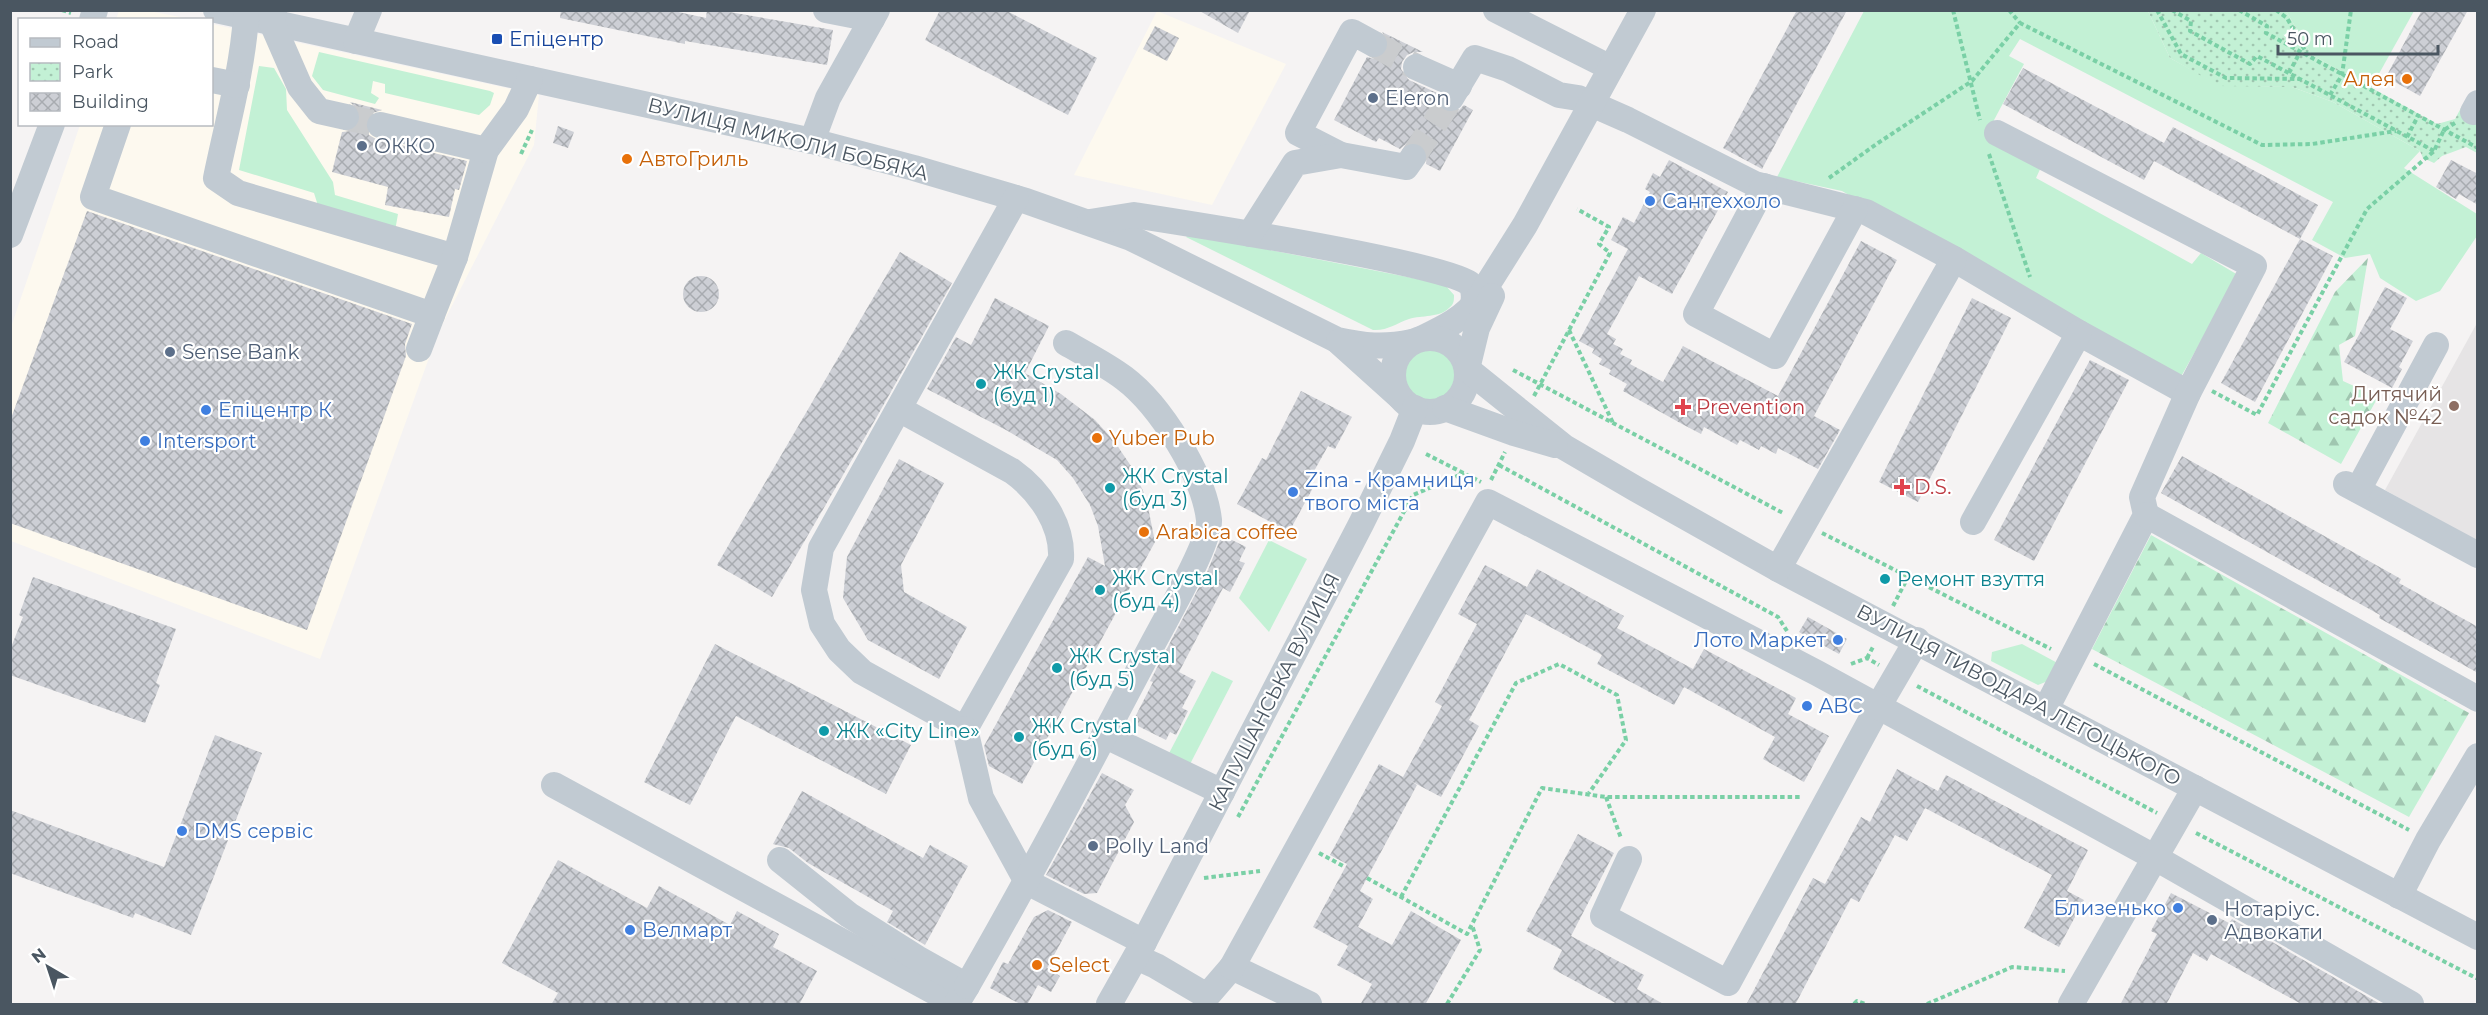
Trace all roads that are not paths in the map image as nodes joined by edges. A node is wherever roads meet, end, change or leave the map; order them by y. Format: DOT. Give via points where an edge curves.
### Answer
graph roads {
  1 [pos="216,10"];
  2 [pos="369,10"];
  3 [pos="826,10"];
  4 [pos="1496,10"];
  5 [pos="1642,10"];
  6 [pos="875,15"];
  7 [pos="273,16"];
  8 [pos="246,17"];
  9 [pos="356,41"];
  10 [pos="1374,44"];
  11 [pos="1416,67"];
  12 [pos="1611,68"];
  13 [pos="530,79"];
  14 [pos="213,80"];
  15 [pos="237,86"];
  16 [pos="1592,104"];
  17 [pos="346,117"];
  18 [pos="380,125"];
  19 [pos="51,126"];
  20 [pos="117,126"];
  21 [pos="1988,136"];
  22 [pos="813,141"];
  23 [pos="486,150"];
  24 [pos="1341,155"];
  25 [pos="1413,157"];
  26 [pos="1764,186"];
  27 [pos="1016,198"];
  28 [pos="1856,209"];
  29 [pos="1090,222"];
  30 [pos="1525,225"];
  31 [pos="1250,234"];
  32 [pos="10,235"];
  33 [pos="455,257"];
  34 [pos="1954,259"];
  35 [pos="1452,275"];
  36 [pos="1473,306"];
  37 [pos="432,315"];
  38 [pos="2079,333"];
  39 [pos="1337,339"];
  40 [pos="1417,340"];
  41 [pos="1066,343"];
  42 [pos="2436,345"];
  43 [pos="419,348"];
  44 [pos="1467,369"];
  45 [pos="2191,387"];
  46 [pos="1407,402"];
  47 [pos="1445,408"];
  48 [pos="898,409"];
  49 [pos="1564,447"];
  50 [pos="2146,515"];
  51 [pos="1973,522"];
  52 [pos="2478,555"];
  53 [pos="1778,568"];
  54 [pos="1917,640"];
  55 [pos="2478,699"];
  56 [pos="1878,707"];
  57 [pos="2046,709"];
  58 [pos="965,729"];
  59 [pos="1104,735"];
  60 [pos="2478,756"];
  61 [pos="554,785"];
  62 [pos="2195,788"];
  63 [pos="1222,792"];
  64 [pos="2154,857"];
  65 [pos="1629,859"];
  66 [pos="780,860"];
  67 [pos="1027,882"];
  68 [pos="2399,896"];
  69 [pos="2478,937"];
  70 [pos="1140,950"];
  71 [pos="1232,967"];
  72 [pos="960,998"];
  73 [pos="1109,1005"];
  74 [pos="1309,1005"];
  75 [pos="2071,1005"];
  76 [pos="2411,1005"];
  1 -- 8 [label="street, ВУЛИЦЯ МИКОЛИ БОБЯКА"];
  2 -- 9 [label="street"];
  3 -- 6 [label="street"];
  4 -- 12 [label="street"];
  5 -- 12 [label="street"];
  6 -- 22 [label="street" via="828,98"];
  7 -- 8 [label="street, ВУЛИЦЯ МИКОЛИ БОБЯКА"];
  7 -- 9 [label="street, ВУЛИЦЯ МИКОЛИ БОБЯКА"];
  7 -- 17 [label="street" via="294,78 319,111"];
  8 -- 15 [label="street"];
  9 -- 13 [label="street, ВУЛИЦЯ МИКОЛИ БОБЯКА"];
  10 -- 24 [label="street" via="1352,32 1298,133"];
  11 -- 16 [label="street" via="1455,92 1475,58 1508,69 1559,95"];
  12 -- 16 [label="street"];
  13 -- 22 [label="street, ВУЛИЦЯ МИКОЛИ БОБЯКА"];
  13 -- 23 [label="street" via="516,109"];
  14 -- 15 [label="street"];
  15 -- 33 [label="street" via="216,178 238,193"];
  16 -- 26 [label="street"];
  16 -- 30 [label="street"];
  18 -- 23 [label="street"];
  19 -- 32 [label="street"];
  20 -- 37 [label="street" via="93,196"];
  21 -- 45 [label="street" via="2254,266"];
  22 -- 27 [label="street, ВУЛИЦЯ МИКОЛИ БОБЯКА"];
  23 -- 33 [label="street"];
  24 -- 25 [label="street" via="1406,167"];
  24 -- 31 [label="street" via="1295,163"];
  26 -- 28 [label="street"];
  26 -- 28 [label="street" via="1696,314 1775,356"];
  27 -- 29 [label="street, ВУЛИЦЯ МИКОЛИ БОБЯКА"];
  27 -- 48 [label="street"];
  28 -- 34 [label="street"];
  29 -- 31 [label="street" via="1134,215"];
  29 -- 39 [label="street, ВУЛИЦЯ МИКОЛИ БОБЯКА" via="1131,238"];
  30 -- 35 [label="street" via="1491,258"];
  30 -- 36 [label="street"];
  30 -- 44 [label="street" via="1477,328"];
  31 -- 35 [label="street"];
  33 -- 37 [label="street"];
  34 -- 38 [label="street"];
  34 -- 53 [label="street"];
  35 -- 36 [label="street" via="1469,284 1474,294"];
  36 -- 40 [label="street" via="1452,324"];
  37 -- 43 [label="street"];
  38 -- 45 [label="street"];
  38 -- 51 [label="street"];
  39 -- 40 [label="street, ВУЛИЦЯ МИКОЛИ БОБЯКА" via="1388,347"];
  39 -- 46 [label="street, ВУЛИЦЯ МИКОЛИ БОБЯКА"];
  40 -- 44 [label="street" via="1434,338 1454,346"];
  40 -- 46 [label="street" via="1402,350 1393,373 1395,385"];
  41 -- 59 [label="street" via="1125,378 1161,418 1196,474 1209,521 1206,539"];
  42 -- 52 [label="street" via="2352,487"];
  44 -- 47 [label="street" via="1462,393"];
  44 -- 49 [label="street, ВУЛИЦЯ ТИВОДАРА ЛЕГОЦЬКОГО"];
  45 -- 50 [label="street" via="2142,497"];
  46 -- 47 [label="street" via="1425,411"];
  46 -- 63 [label="street, КАПУШАНСЬКА ВУЛИЦЯ" via="1402,441"];
  47 -- 49 [label="street, ВУЛИЦЯ ТИВОДАРА ЛЕГОЦЬКОГО"];
  48 -- 58 [label="street" via="821,548 814,590 822,624 839,650 861,672"];
  48 -- 58 [label="street" via="1027,482 1039,496 1062,543 1060,559"];
  49 -- 53 [label="street, ВУЛИЦЯ ТИВОДАРА ЛЕГОЦЬКОГО"];
  50 -- 55 [label="street"];
  50 -- 57 [label="street"];
  53 -- 54 [label="street, ВУЛИЦЯ ТИВОДАРА ЛЕГОЦЬКОГО"];
  54 -- 56 [label="street"];
  54 -- 57 [label="street, ВУЛИЦЯ ТИВОДАРА ЛЕГОЦЬКОГО"];
  56 -- 64 [label="street"];
  56 -- 65 [label="street" via="1728,983 1603,915"];
  56 -- 71 [label="street" via="1488,502"];
  57 -- 62 [label="street, ВУЛИЦЯ ТИВОДАРА ЛЕГОЦЬКОГО"];
  58 -- 67 [label="street" via="981,798"];
  59 -- 63 [label="street"];
  59 -- 67 [label="street"];
  60 -- 68 [label="street"];
  61 -- 72 [label="street"];
  62 -- 64 [label="street"];
  62 -- 68 [label="street, ВУЛИЦЯ ТИВОДАРА ЛЕГОЦЬКОГО"];
  63 -- 70 [label="street, КАПУШАНСЬКА ВУЛИЦЯ"];
  64 -- 75 [label="street"];
  64 -- 76 [label="street"];
  66 -- 72 [label="street" via="849,915 917,958"];
  67 -- 70 [label="street"];
  67 -- 72 [label="street"];
  68 -- 69 [label="street, ВУЛИЦЯ ТИВОДАРА ЛЕГОЦЬКОГО"];
  70 -- 71 [label="street" via="1156,966 1207,996"];
  70 -- 73 [label="street, КАПУШАНСЬКА ВУЛИЦЯ"];
  71 -- 74 [label="street"];
}
